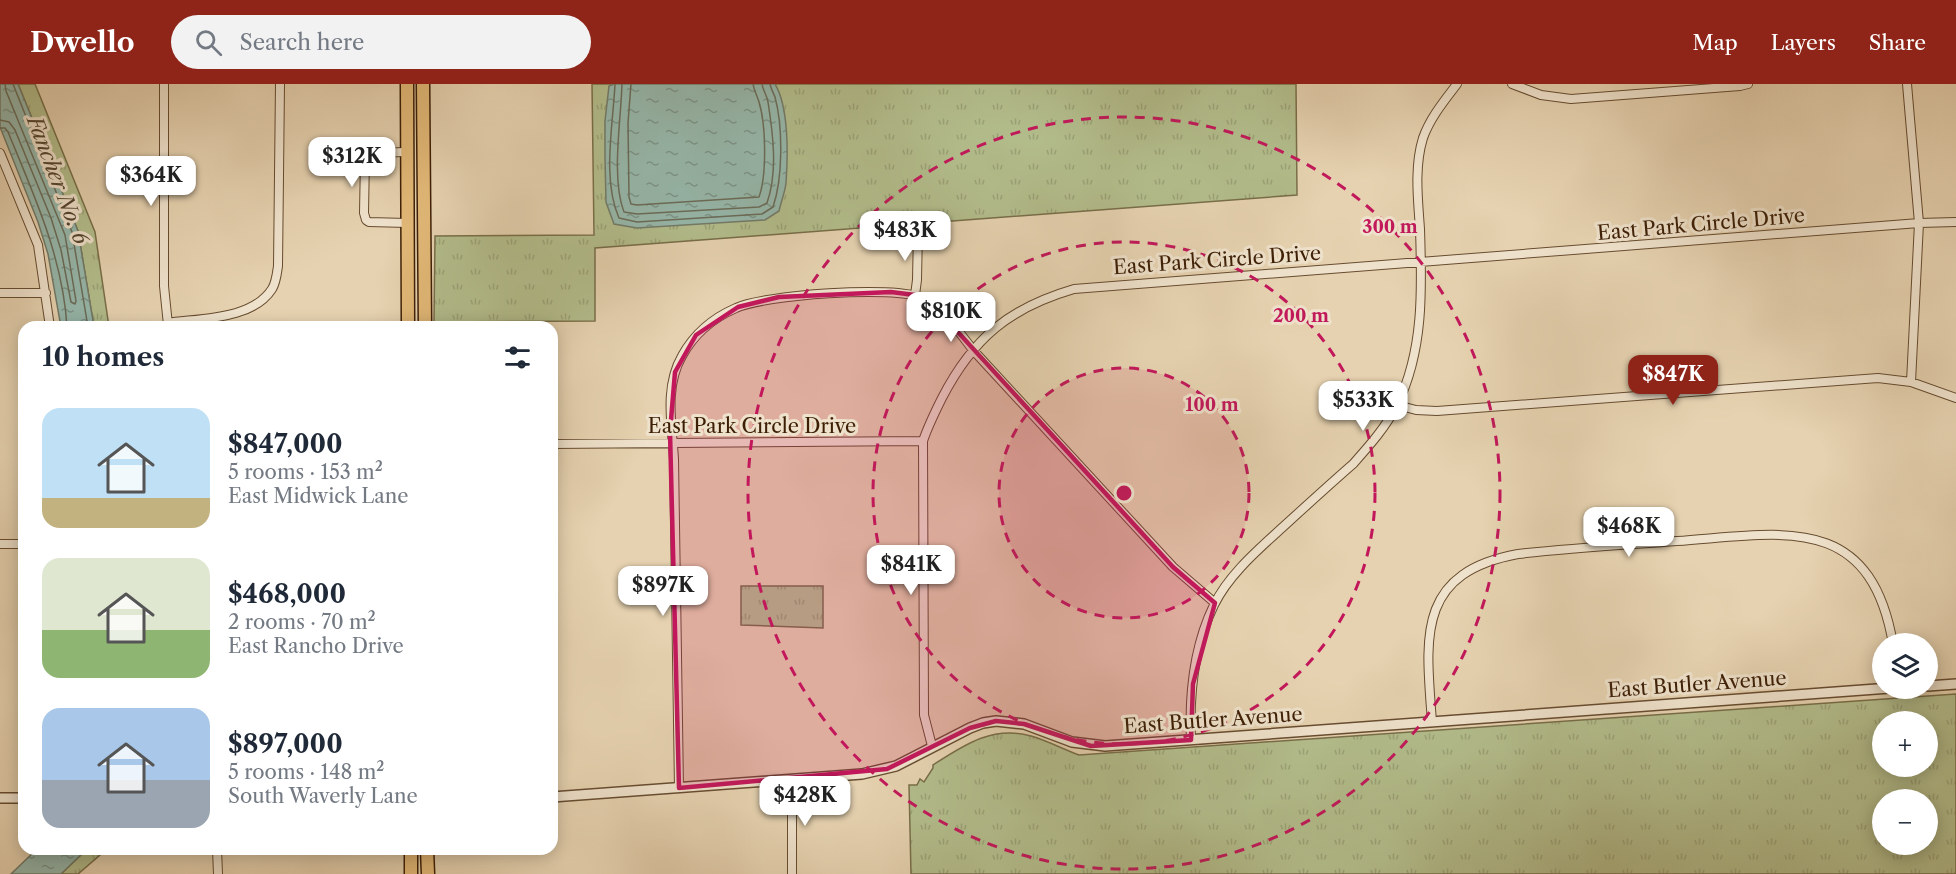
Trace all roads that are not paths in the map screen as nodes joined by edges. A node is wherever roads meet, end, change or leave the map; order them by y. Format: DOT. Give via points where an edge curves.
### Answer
graph roads {
  1 [pos="164,84"];
  2 [pos="280,84"];
  3 [pos="406,84"];
  4 [pos="423,84"];
  5 [pos="1457,84"];
  6 [pos="1512,84"];
  7 [pos="1653,84"];
  8 [pos="1748,84"];
  9 [pos="1908,84"];
  10 [pos="1653,93"];
  11 [pos="0,153"];
  12 [pos="407,153"];
  13 [pos="1956,222"];
  14 [pos="407,223"];
  15 [pos="1919,223"];
  16 [pos="918,231"];
  17 [pos="1421,262"];
  18 [pos="0,293"];
  19 [pos="45,293"];
  20 [pos="915,295"];
  21 [pos="50,321"];
  22 [pos="168,321"];
  23 [pos="190,321"];
  24 [pos="408,321"];
  25 [pos="425,321"];
  26 [pos="973,350"];
  27 [pos="1911,382"];
  28 [pos="1956,399"];
  29 [pos="1397,405"];
  30 [pos="923,441"];
  31 [pos="671,443"];
  32 [pos="558,444"];
  33 [pos="0,544"];
  34 [pos="18,544"];
  35 [pos="1215,603"];
  36 [pos="1891,633"];
  37 [pos="1956,684"];
  38 [pos="1938,685"];
  39 [pos="1872,689"];
  40 [pos="1432,722"];
  41 [pos="1191,740"];
  42 [pos="932,746"];
  43 [pos="792,779"];
  44 [pos="679,788"];
  45 [pos="558,797"];
  46 [pos="0,798"];
  47 [pos="18,798"];
  48 [pos="217,855"];
  49 [pos="411,855"];
  50 [pos="428,855"];
  51 [pos="218,874"];
  52 [pos="411,874"];
  53 [pos="428,874"];
  54 [pos="792,874"];
  1 -- 22 [label="street" via="164,286"];
  2 -- 23 [label="street" via="278,266 273,287 261,301 244,310"];
  3 -- 12 [label="main road"];
  4 -- 25 [label="main road"];
  5 -- 17 [label="street" via="1423,138 1418,178"];
  6 -- 10 [label="street" via="1557,98"];
  7 -- 10 [label="street"];
  8 -- 10 [label="street"];
  9 -- 15 [label="street"];
  11 -- 19 [label="street" via="38,245"];
  12 -- 14 [label="main road"];
  12 -- 14 [label="street" via="367,153 364,213 369,222"];
  13 -- 15 [label="street, East Park Circle Drive"];
  14 -- 24 [label="main road"];
  15 -- 17 [label="street, East Park Circle Drive"];
  15 -- 27 [label="street"];
  16 -- 20 [label="street"];
  17 -- 26 [label="street, East Park Circle Drive" via="1074,289 1028,305"];
  17 -- 29 [label="street" via="1421,303 1414,349"];
  18 -- 19 [label="street"];
  19 -- 21 [label="street"];
  20 -- 26 [label="street" via="934,306"];
  20 -- 31 [label="street" via="891,292 779,297 738,307 720,316 696,335 675,372 670,403"];
  26 -- 30 [label="street, East Park Circle Drive" via="953,376"];
  26 -- 35 [label="street" via="1173,567"];
  27 -- 28 [label="street"];
  27 -- 29 [label="street" via="1859,378 1437,411"];
  29 -- 35 [label="street" via="1353,464 1247,561"];
  30 -- 31 [label="street, East Park Circle Drive"];
  30 -- 42 [label="street" via="924,715"];
  31 -- 32 [label="street, East Park Circle Drive"];
  31 -- 44 [label="street"];
  33 -- 34 [label="street"];
  35 -- 41 [label="street" via="1198,656 1191,702"];
  36 -- 40 [label="street" via="1886,612 1869,575 1835,547 1805,536 1763,535 1518,554 1468,571 1436,609 1428,642"];
  37 -- 38 [label="street"];
  39 -- 40 [label="street, East Butler Avenue"];
  40 -- 41 [label="street, East Butler Avenue"];
  41 -- 42 [label="street, East Butler Avenue" via="1091,746 1024,724 996,721"];
  42 -- 43 [label="street, East Butler Avenue" via="906,762 876,771"];
  43 -- 44 [label="street, East Butler Avenue"];
  43 -- 54 [label="street"];
  44 -- 45 [label="street, East Butler Avenue"];
  46 -- 47 [label="street"];
  48 -- 51 [label="street"];
  49 -- 52 [label="main road"];
  50 -- 53 [label="main road"];
}
